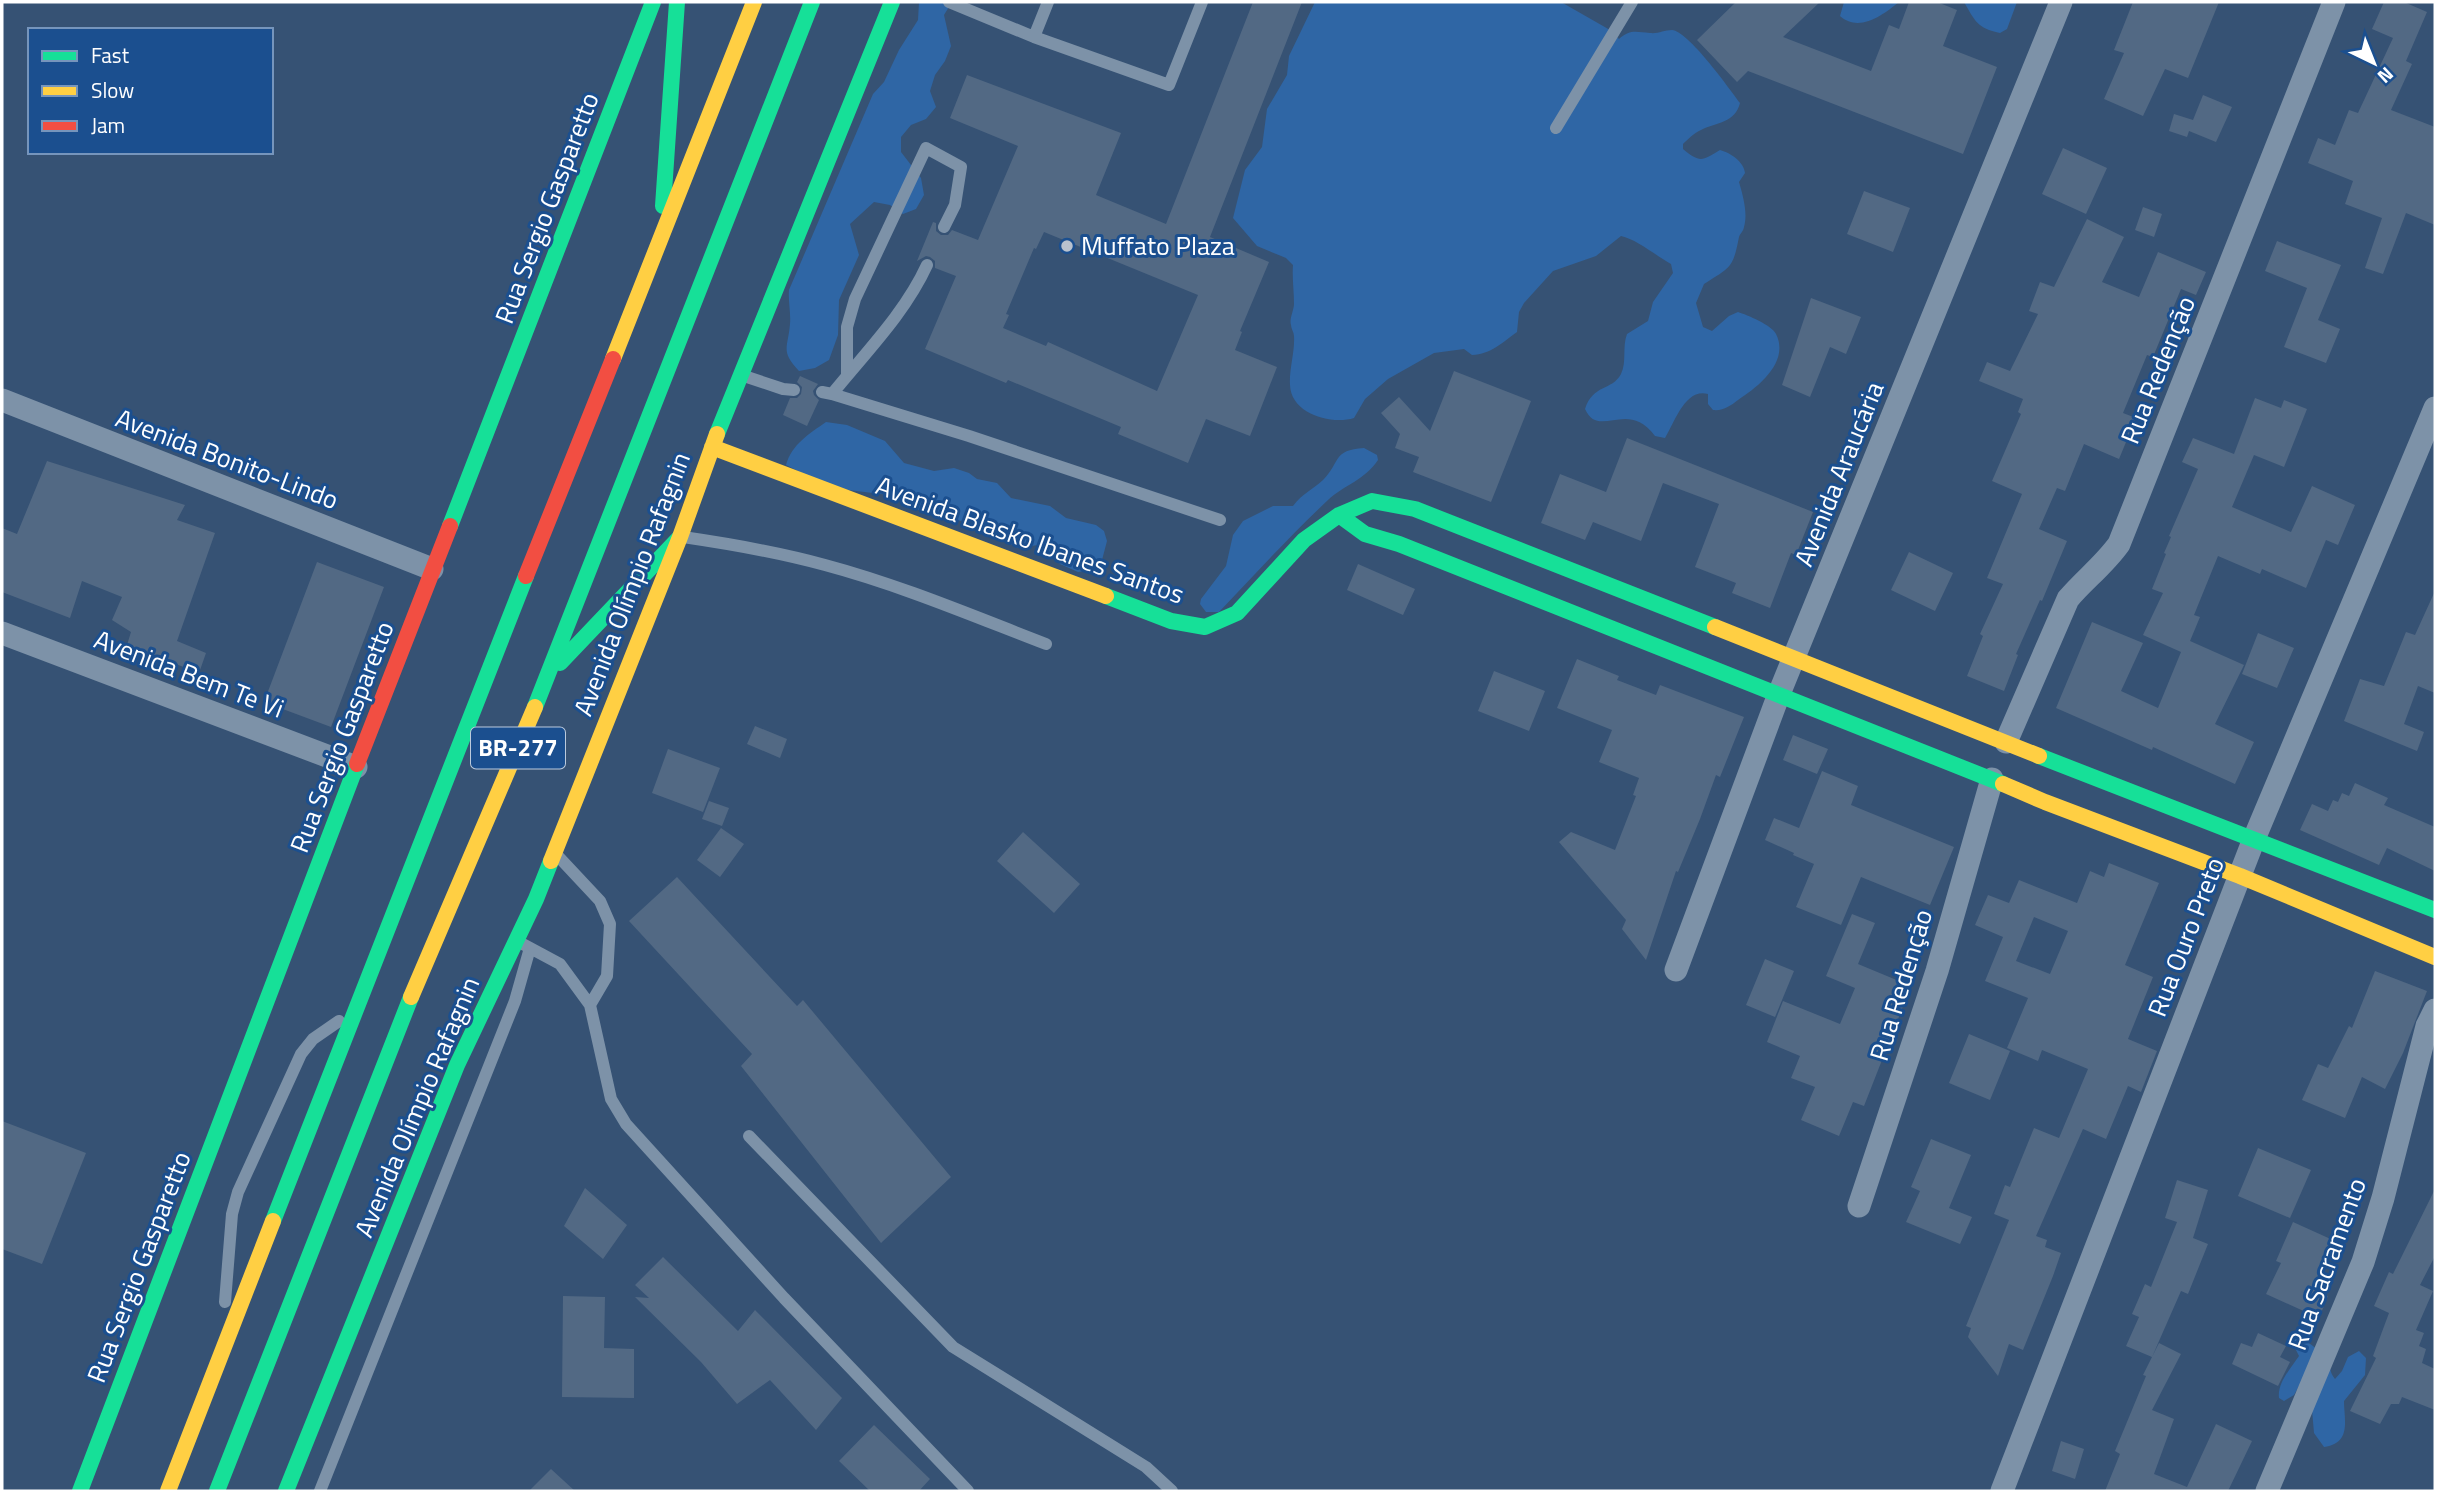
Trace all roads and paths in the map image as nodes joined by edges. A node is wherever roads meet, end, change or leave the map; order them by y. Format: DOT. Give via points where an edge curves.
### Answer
graph roads {
  1 [pos="653,2"];
  2 [pos="677,2"];
  3 [pos="754,2"];
  4 [pos="812,2"];
  5 [pos="892,2"];
  6 [pos="949,2"];
  7 [pos="1048,2"];
  8 [pos="1202,2"];
  9 [pos="2061,2"];
  10 [pos="2334,2"];
  11 [pos="1628,3"];
  12 [pos="1034,37"];
  13 [pos="1556,128"];
  14 [pos="944,227"];
  15 [pos="660,241"];
  16 [pos="927,265"];
  17 [pos="741,375"];
  18 [pos="847,375"];
  19 [pos="794,390"];
  20 [pos="2,400"];
  21 [pos="2435,408"];
  22 [pos="712,447"];
  23 [pos="1339,514"];
  24 [pos="1220,520"];
  25 [pos="680,537"];
  26 [pos="432,569"];
  27 [pos="2,633"];
  28 [pos="1046,644"];
  29 [pos="1794,658"];
  30 [pos="549,674"];
  31 [pos="1779,694"];
  32 [pos="2006,743"];
  33 [pos="356,767"];
  34 [pos="1992,779"];
  35 [pos="2053,784"];
  36 [pos="2254,839"];
  37 [pos="553,851"];
  38 [pos="2240,876"];
  39 [pos="2435,910"];
  40 [pos="515,940"];
  41 [pos="530,948"];
  42 [pos="2435,957"];
  43 [pos="1676,970"];
  44 [pos="590,1005"];
  45 [pos="2435,1010"];
  46 [pos="354,1011"];
  47 [pos="749,1136"];
  48 [pos="1859,1206"];
  49 [pos="220,1356"];
  50 [pos="80,1491"];
  51 [pos="168,1491"];
  52 [pos="217,1491"];
  53 [pos="286,1491"];
  54 [pos="320,1491"];
  55 [pos="968,1491"];
  56 [pos="1172,1491"];
  57 [pos="2002,1491"];
  58 [pos="2267,1491"];
  1 -- 26 [label="main road, Rua Sergio Gasparetto"];
  2 -- 15 [label="main road"];
  3 -- 15 [label="main road, BR-277"];
  4 -- 30 [label="main road, BR-277"];
  5 -- 17 [label="main road, Avenida Olímpio Rafagnin"];
  6 -- 12 [label="lane"];
  7 -- 12 [label="lane"];
  8 -- 12 [label="lane" via="1169,85"];
  9 -- 29 [label="street, Avenida Araucária"];
  10 -- 32 [label="street, Rua Redenção" via="2119,544 2068,599"];
  11 -- 13 [label="lane"];
  14 -- 18 [label="lane" via="955,205 961,167 926,148 855,299 847,327"];
  15 -- 46 [label="main road, BR-277"];
  16 -- 18 [label="lane" via="916,289"];
  17 -- 19 [label="lane"];
  17 -- 22 [label="main road, Avenida Olímpio Rafagnin"];
  18 -- 24 [label="lane" via="827,393"];
  20 -- 26 [label="street, Avenida Bonito-Lindo"];
  21 -- 36 [label="street, Rua Ouro Preto"];
  22 -- 23 [label="main road, Avenida Blasko Ibanes Santos" via="1171,621 1205,627 1237,613 1304,540"];
  22 -- 25 [label="main road, Avenida Olímpio Rafagnin"];
  23 -- 29 [label="main road, Avenida Blasko Ibanes Santos" via="1372,500 1415,509"];
  23 -- 31 [label="main road" via="1365,534"];
  25 -- 28 [label="lane" via="752,547 827,565"];
  25 -- 30 [label="main road"];
  25 -- 37 [label="main road, Avenida Olímpio Rafagnin"];
  26 -- 33 [label="main road, Rua Sergio Gasparetto"];
  27 -- 33 [label="street, Avenida Bem Te Vi"];
  29 -- 31 [label="street, Avenida Araucária"];
  29 -- 32 [label="main road, Avenida Blasko Ibanes Santos"];
  30 -- 52 [label="main road, BR-277" via="393,1039"];
  31 -- 34 [label="main road"];
  31 -- 43 [label="street, Avenida Araucária"];
  32 -- 35 [label="main road, Avenida Blasko Ibanes Santos"];
  33 -- 50 [label="main road, Rua Sergio Gasparetto"];
  34 -- 35 [label="main road"];
  34 -- 48 [label="street, Rua Redenção" via="1937,971"];
  35 -- 36 [label="main road"];
  35 -- 38 [label="main road"];
  36 -- 38 [label="street, Rua Ouro Preto"];
  36 -- 39 [label="main road"];
  37 -- 40 [label="main road, Avenida Olímpio Rafagnin"];
  37 -- 44 [label="lane" via="600,901 610,924 607,976"];
  38 -- 42 [label="main road"];
  38 -- 57 [label="street, Rua Ouro Preto"];
  40 -- 41 [label="lane"];
  40 -- 53 [label="main road, Avenida Olímpio Rafagnin" via="457,1065"];
  41 -- 44 [label="lane" via="560,964"];
  41 -- 54 [label="lane" via="516,1001"];
  44 -- 55 [label="lane" via="611,1099 626,1124"];
  45 -- 58 [label="street, Rua Sacramento" via="2363,1262"];
  46 -- 49 [label="main road, BR-277"];
  46 -- 49 [label="lane" via="313,1039 301,1054 238,1192 232,1213"];
  47 -- 56 [label="lane" via="953,1347 1146,1467"];
  49 -- 51 [label="main road, BR-277"];
}
